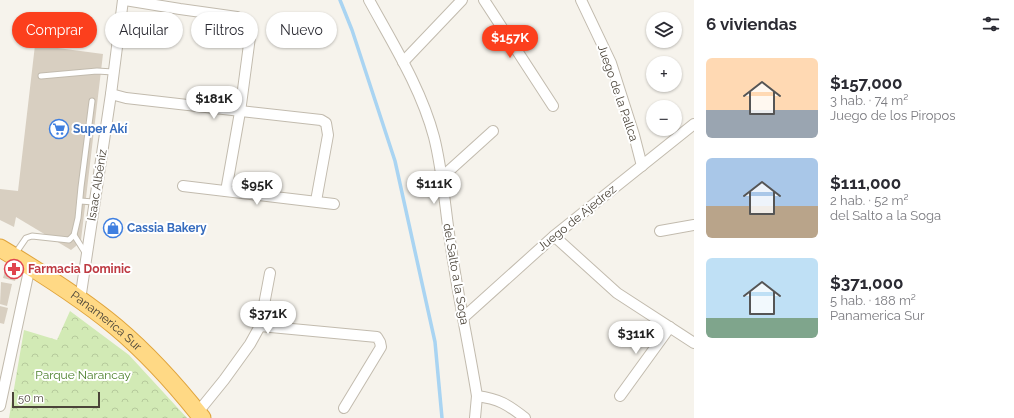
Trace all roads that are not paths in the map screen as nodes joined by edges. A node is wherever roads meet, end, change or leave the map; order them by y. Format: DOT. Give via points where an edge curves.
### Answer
graph roads {
  1 [pos="124,0"];
  2 [pos="370,0"];
  3 [pos="462,0"];
  4 [pos="484,0"];
  5 [pos="584,1"];
  6 [pos="403,62"];
  7 [pos="114,72"];
  8 [pos="41,76"];
  9 [pos="111,94"];
  10 [pos="92,101"];
  11 [pos="553,106"];
  12 [pos="240,112"];
  13 [pos="694,124"];
  14 [pos="493,131"];
  15 [pos="642,166"];
  16 [pos="441,178"];
  17 [pos="183,186"];
  18 [pos="226,191"];
  19 [pos="80,201"];
  20 [pos="316,201"];
  21 [pos="94,202"];
  22 [pos="334,204"];
  23 [pos="694,225"];
  24 [pos="660,231"];
  25 [pos="74,235"];
  26 [pos="554,236"];
  27 [pos="7,252"];
  28 [pos="86,256"];
  29 [pos="30,266"];
  30 [pos="270,273"];
  31 [pos="80,300"];
  32 [pos="464,317"];
  33 [pos="260,326"];
  34 [pos="670,327"];
  35 [pos="694,343"];
  36 [pos="477,396"];
  37 [pos="620,396"];
  38 [pos="0,406"];
  39 [pos="344,408"];
  40 [pos="200,415"];
  41 [pos="475,418"];
  42 [pos="525,418"];
  1 -- 7 [label="street, Isaac Albéniz"];
  1 -- 12 [label="street" via="237,17 246,22 250,37"];
  2 -- 6 [label="street, del Salto a la Soga"];
  3 -- 6 [label="street"];
  4 -- 11 [label="street"];
  5 -- 15 [label="street, Juego de la Pallca" via="611,64"];
  6 -- 16 [label="street, del Salto a la Soga" via="421,99 434,137"];
  7 -- 8 [label="lane"];
  7 -- 9 [label="street, Isaac Albéniz"];
  9 -- 12 [label="street"];
  9 -- 21 [label="street, Isaac Albéniz"];
  10 -- 19 [label="lane"];
  12 -- 18 [label="street"];
  12 -- 20 [label="street" via="321,120 326,123 328,135"];
  13 -- 15 [label="street, Juego de Ajedrez"];
  14 -- 16 [label="street"];
  15 -- 26 [label="street, Juego de Ajedrez"];
  16 -- 32 [label="street, del Salto a la Soga"];
  17 -- 18 [label="street"];
  18 -- 20 [label="street"];
  19 -- 21 [label="lane"];
  19 -- 25 [label="lane"];
  20 -- 22 [label="street"];
  21 -- 28 [label="street, Isaac Albéniz"];
  23 -- 24 [label="street"];
  25 -- 27 [label="lane" via="69,240 32,236"];
  25 -- 28 [label="lane"];
  26 -- 32 [label="street, Juego de Ajedrez"];
  26 -- 34 [label="street" via="617,293"];
  27 -- 29 [label="highway, Panamerica Sur"];
  28 -- 31 [label="street, Isaac Albéniz"];
  29 -- 31 [label="highway, Panamerica Sur"];
  29 -- 38 [label="street"];
  30 -- 33 [label="street"];
  31 -- 40 [label="highway, Panamerica Sur" via="116,326 143,351 172,380"];
  32 -- 36 [label="street, del Salto a la Soga"];
  33 -- 39 [label="street" via="377,337 381,347"];
  33 -- 40 [label="street"];
  34 -- 35 [label="street"];
  34 -- 37 [label="street"];
  36 -- 41 [label="street, del Salto a la Soga"];
  36 -- 42 [label="street" via="495,399 513,408"];
}
